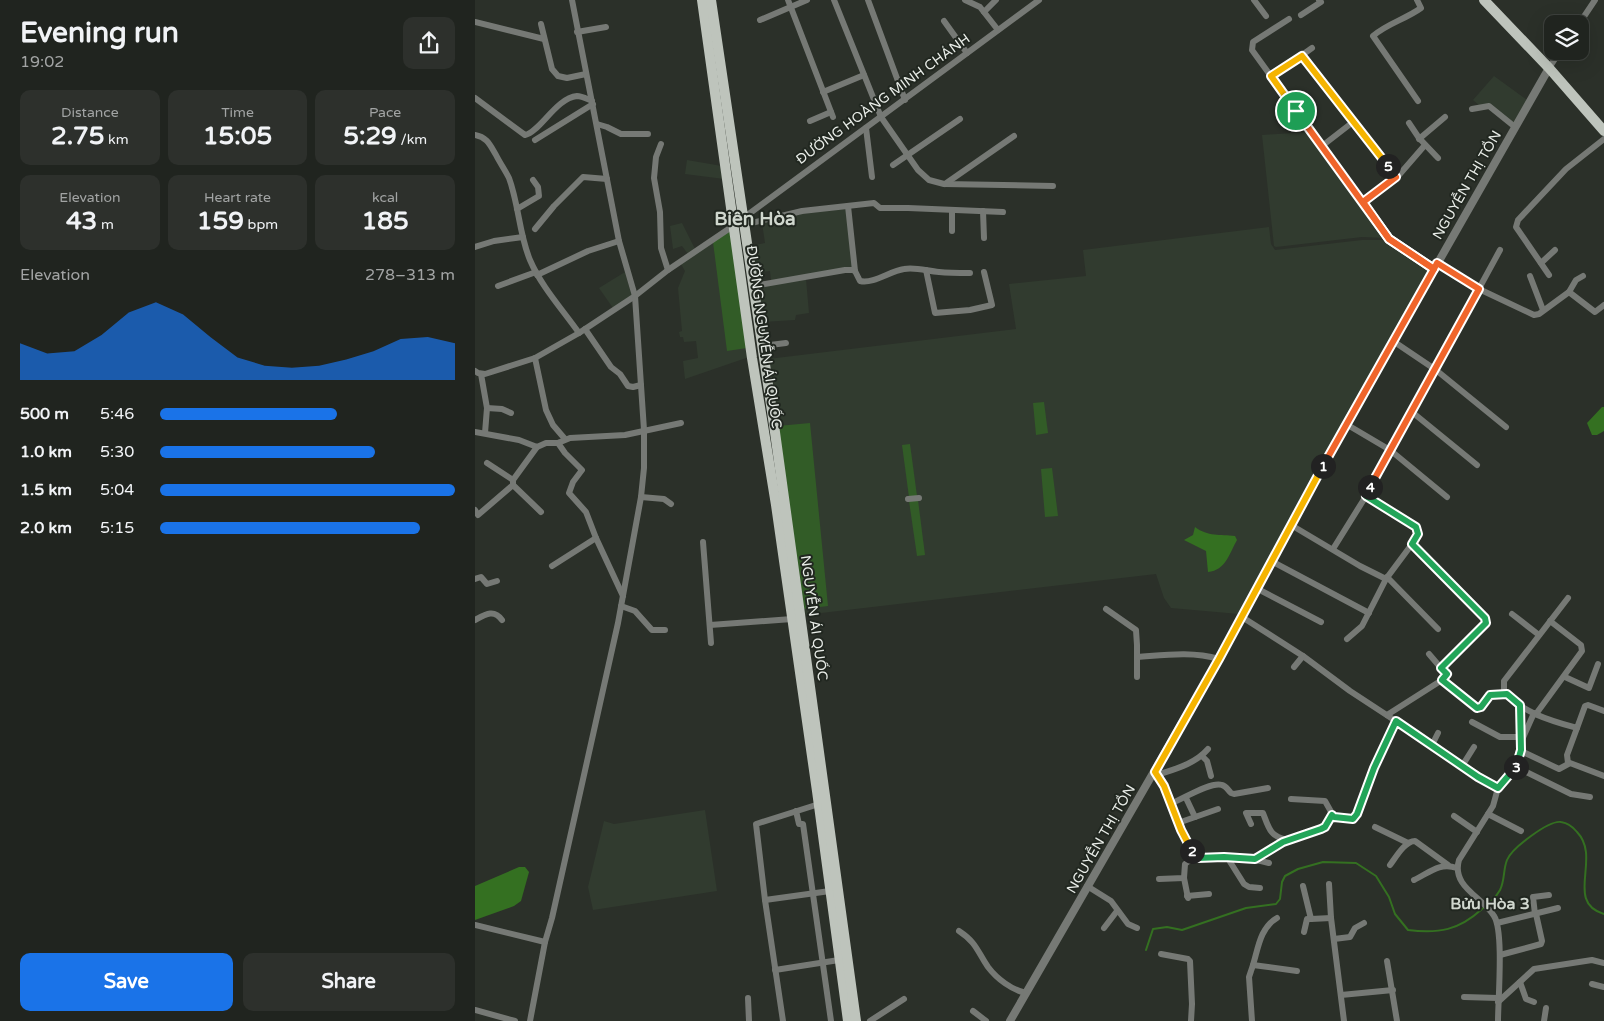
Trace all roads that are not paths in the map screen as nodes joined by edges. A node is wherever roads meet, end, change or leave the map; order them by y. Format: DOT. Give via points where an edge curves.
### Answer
graph roads {
  1 [pos="572,0"];
  2 [pos="703,0"];
  3 [pos="711,0"];
  4 [pos="807,0"];
  5 [pos="834,0"];
  6 [pos="869,0"];
  7 [pos="965,0"];
  8 [pos="996,0"];
  9 [pos="1039,0"];
  10 [pos="1254,0"];
  11 [pos="1319,0"];
  12 [pos="1417,0"];
  13 [pos="1483,0"];
  14 [pos="1595,0"];
  15 [pos="790,3"];
  16 [pos="984,12"];
  17 [pos="1301,14"];
  18 [pos="1585,15"];
  19 [pos="1266,16"];
  20 [pos="1289,19"];
  21 [pos="760,20"];
  22 [pos="944,21"];
  23 [pos="475,22"];
  24 [pos="541,24"];
  25 [pos="606,27"];
  26 [pos="998,30"];
  27 [pos="577,32"];
  28 [pos="544,39"];
  29 [pos="1312,48"];
  30 [pos="967,53"];
  31 [pos="1302,56"];
  32 [pos="1554,60"];
  33 [pos="1549,68"];
  34 [pos="586,74"];
  35 [pos="864,76"];
  36 [pos="1271,76"];
  37 [pos="823,92"];
  38 [pos="475,98"];
  39 [pos="905,100"];
  40 [pos="1418,101"];
  41 [pos="592,102"];
  42 [pos="1472,109"];
  43 [pos="881,117"];
  44 [pos="1445,117"];
  45 [pos="960,119"];
  46 [pos="810,121"];
  47 [pos="1353,122"];
  48 [pos="1409,123"];
  49 [pos="597,124"];
  50 [pos="1515,127"];
  51 [pos="866,128"];
  52 [pos="1603,128"];
  53 [pos="648,134"];
  54 [pos="475,135"];
  55 [pos="1014,136"];
  56 [pos="1419,139"];
  57 [pos="1604,139"];
  58 [pos="535,140"];
  59 [pos="661,144"];
  60 [pos="1425,145"];
  61 [pos="1322,146"];
  62 [pos="907,155"];
  63 [pos="1438,158"];
  64 [pos="893,165"];
  65 [pos="872,177"];
  66 [pos="1396,177"];
  67 [pos="607,179"];
  68 [pos="533,180"];
  69 [pos="944,184"];
  70 [pos="1053,186"];
  71 [pos="1363,202"];
  72 [pos="848,206"];
  73 [pos="517,210"];
  74 [pos="952,210"];
  75 [pos="983,211"];
  76 [pos="1003,212"];
  77 [pos="739,223"];
  78 [pos="535,228"];
  79 [pos="952,231"];
  80 [pos="523,237"];
  81 [pos="984,238"];
  82 [pos="619,241"];
  83 [pos="475,247"];
  84 [pos="1500,250"];
  85 [pos="1555,250"];
  86 [pos="1541,264"];
  87 [pos="1436,266"];
  88 [pos="668,270"];
  89 [pos="926,270"];
  90 [pos="855,272"];
  91 [pos="984,272"];
  92 [pos="970,273"];
  93 [pos="537,274"];
  94 [pos="1549,275"];
  95 [pos="1530,276"];
  96 [pos="1583,276"];
  97 [pos="497,286"];
  98 [pos="753,286"];
  99 [pos="1479,289"];
  100 [pos="1569,292"];
  101 [pos="635,296"];
  102 [pos="1604,305"];
  103 [pos="1543,310"];
  104 [pos="585,329"];
  105 [pos="579,333"];
  106 [pos="1393,341"];
  107 [pos="786,344"];
  108 [pos="762,346"];
  109 [pos="535,358"];
  110 [pos="1436,370"];
  111 [pos="478,372"];
  112 [pos="641,385"];
  113 [pos="487,408"];
  114 [pos="1412,412"];
  115 [pos="511,413"];
  116 [pos="681,423"];
  117 [pos="1346,424"];
  118 [pos="1506,427"];
  119 [pos="644,430"];
  120 [pos="475,432"];
  121 [pos="485,433"];
  122 [pos="562,441"];
  123 [pos="537,447"];
  124 [pos="1390,450"];
  125 [pos="487,463"];
  126 [pos="1477,465"];
  127 [pos="513,483"];
  128 [pos="1366,496"];
  129 [pos="641,497"];
  130 [pos="1447,497"];
  131 [pos="919,498"];
  132 [pos="908,499"];
  133 [pos="671,504"];
  134 [pos="475,510"];
  135 [pos="541,512"];
  136 [pos="1291,525"];
  137 [pos="596,538"];
  138 [pos="703,542"];
  139 [pos="1412,544"];
  140 [pos="1333,550"];
  141 [pos="1271,561"];
  142 [pos="552,566"];
  143 [pos="627,578"];
  144 [pos="1387,578"];
  145 [pos="475,579"];
  146 [pos="497,581"];
  147 [pos="616,582"];
  148 [pos="1256,588"];
  149 [pos="623,596"];
  150 [pos="1568,598"];
  151 [pos="621,606"];
  152 [pos="1106,609"];
  153 [pos="1369,613"];
  154 [pos="1511,614"];
  155 [pos="1242,617"];
  156 [pos="796,618"];
  157 [pos="475,620"];
  158 [pos="502,620"];
  159 [pos="1550,621"];
  160 [pos="1321,622"];
  161 [pos="710,625"];
  162 [pos="1438,629"];
  163 [pos="665,630"];
  164 [pos="1539,635"];
  165 [pos="1347,639"];
  166 [pos="711,643"];
  167 [pos="1429,654"];
  168 [pos="1303,656"];
  169 [pos="1137,657"];
  170 [pos="1219,659"];
  171 [pos="1598,664"];
  172 [pos="1294,666"];
  173 [pos="1441,668"];
  174 [pos="1137,677"];
  175 [pos="1565,677"];
  176 [pos="1442,680"];
  177 [pos="1507,694"];
  178 [pos="1520,705"];
  179 [pos="1604,711"];
  180 [pos="1535,713"];
  181 [pos="1387,715"];
  182 [pos="1396,721"];
  183 [pos="1472,722"];
  184 [pos="1577,728"];
  185 [pos="1438,733"];
  186 [pos="1521,740"];
  187 [pos="1431,745"];
  188 [pos="1474,747"];
  189 [pos="1208,749"];
  190 [pos="1521,750"];
  191 [pos="1201,756"];
  192 [pos="1568,763"];
  193 [pos="1462,766"];
  194 [pos="1516,767"];
  195 [pos="1156,773"];
  196 [pos="1211,776"];
  197 [pos="1604,776"];
  198 [pos="1268,788"];
  199 [pos="1498,788"];
  200 [pos="1590,797"];
  201 [pos="1186,798"];
  202 [pos="1291,799"];
  203 [pos="819,804"];
  204 [pos="1172,804"];
  205 [pos="1218,809"];
  206 [pos="796,811"];
  207 [pos="1488,814"];
  208 [pos="1332,815"];
  209 [pos="1455,816"];
  210 [pos="1195,817"];
  211 [pos="1178,823"];
  212 [pos="1251,824"];
  213 [pos="1375,827"];
  214 [pos="1521,831"];
  215 [pos="1477,832"];
  216 [pos="1289,840"];
  217 [pos="1408,843"];
  218 [pos="1194,857"];
  219 [pos="1227,857"];
  220 [pos="1255,859"];
  221 [pos="1269,863"];
  222 [pos="1390,865"];
  223 [pos="1448,865"];
  224 [pos="1457,868"];
  225 [pos="1184,878"];
  226 [pos="1159,879"];
  227 [pos="1414,880"];
  228 [pos="1329,884"];
  229 [pos="1087,886"];
  230 [pos="1303,886"];
  231 [pos="1259,888"];
  232 [pos="830,891"];
  233 [pos="812,894"];
  234 [pos="1209,894"];
  235 [pos="1549,895"];
  236 [pos="765,900"];
  237 [pos="1558,908"];
  238 [pos="1117,911"];
  239 [pos="1535,914"];
  240 [pos="1277,918"];
  241 [pos="1331,918"];
  242 [pos="1311,919"];
  243 [pos="1363,923"];
  244 [pos="1497,923"];
  245 [pos="475,925"];
  246 [pos="1104,928"];
  247 [pos="1137,928"];
  248 [pos="959,931"];
  249 [pos="1304,932"];
  250 [pos="1334,939"];
  251 [pos="545,942"];
  252 [pos="1161,954"];
  253 [pos="1500,955"];
  254 [pos="839,960"];
  255 [pos="1387,961"];
  256 [pos="821,963"];
  257 [pos="1604,963"];
  258 [pos="1253,964"];
  259 [pos="775,970"];
  260 [pos="1297,971"];
  261 [pos="1520,982"];
  262 [pos="1592,984"];
  263 [pos="1604,987"];
  264 [pos="1393,990"];
  265 [pos="1026,993"];
  266 [pos="1341,995"];
  267 [pos="1464,997"];
  268 [pos="748,998"];
  269 [pos="904,1000"];
  270 [pos="1498,1000"];
  271 [pos="1534,1002"];
  272 [pos="1546,1008"];
  273 [pos="475,1010"];
  274 [pos="973,1012"];
  275 [pos="515,1021"];
  276 [pos="530,1021"];
  277 [pos="749,1021"];
  278 [pos="783,1021"];
  279 [pos="831,1021"];
  280 [pos="848,1021"];
  281 [pos="856,1021"];
  282 [pos="870,1021"];
  283 [pos="986,1021"];
  284 [pos="1010,1021"];
  285 [pos="1191,1021"];
  286 [pos="1252,1021"];
  287 [pos="1344,1021"];
  288 [pos="1397,1021"];
  289 [pos="1498,1021"];
  290 [pos="1544,1021"];
  1 -- 27 [label="street"];
  2 -- 77 [label="main road, ĐƯỜNG NGUYỄN ÁI QUỐC"];
  3 -- 77 [label="main road, ĐƯỜNG NGUYỄN ÁI QUỐC"];
  4 -- 15 [label="street"];
  5 -- 35 [label="street"];
  6 -- 39 [label="street"];
  7 -- 16 [label="street"];
  8 -- 16 [label="street"];
  9 -- 26 [label="street, ĐƯỜNG HOÀNG MINH CHÁNH"];
  10 -- 19 [label="street"];
  11 -- 17 [label="street" via="1321,2"];
  12 -- 40 [label="street" via="1421,8 1373,36"];
  13 -- 33 [label="main road"];
  14 -- 18 [label="street"];
  15 -- 21 [label="street"];
  15 -- 37 [label="street"];
  16 -- 26 [label="street"];
  20 -- 36 [label="street" via="1251,44"];
  22 -- 30 [label="street"];
  23 -- 28 [label="street"];
  24 -- 28 [label="street"];
  25 -- 27 [label="street"];
  26 -- 30 [label="street, ĐƯỜNG HOÀNG MINH CHÁNH"];
  27 -- 34 [label="street"];
  28 -- 34 [label="street" via="558,76 567,78"];
  29 -- 31 [label="street"];
  30 -- 39 [label="street, ĐƯỜNG HOÀNG MINH CHÁNH"];
  31 -- 36 [label="street"];
  31 -- 47 [label="street"];
  32 -- 33 [label="street"];
  33 -- 50 [label="street, NGUYỄN THỊ TỒN"];
  33 -- 52 [label="main road"];
  34 -- 41 [label="street"];
  35 -- 37 [label="street"];
  35 -- 43 [label="street"];
  36 -- 61 [label="street"];
  37 -- 46 [label="street" via="832,114"];
  38 -- 41 [label="street" via="525,135 533,132 548,115 574,96"];
  39 -- 43 [label="street, ĐƯỜNG HOÀNG MINH CHÁNH"];
  41 -- 49 [label="street"];
  41 -- 58 [label="street"];
  42 -- 50 [label="street" via="1489,106"];
  43 -- 51 [label="street, ĐƯỜNG HOÀNG MINH CHÁNH"];
  43 -- 62 [label="street"];
  44 -- 56 [label="street"];
  45 -- 62 [label="street"];
  47 -- 61 [label="street"];
  47 -- 66 [label="street"];
  48 -- 56 [label="street"];
  49 -- 53 [label="street" via="621,134"];
  49 -- 67 [label="street"];
  50 -- 87 [label="street, NGUYỄN THỊ TỒN"];
  51 -- 65 [label="street"];
  51 -- 77 [label="street, ĐƯỜNG HOÀNG MINH CHÁNH"];
  54 -- 73 [label="street" via="487,141 504,168"];
  55 -- 69 [label="street"];
  56 -- 60 [label="street"];
  57 -- 86 [label="street" via="1566,169 1518,220 1516,227"];
  59 -- 88 [label="street" via="656,157 655,178 661,248"];
  60 -- 63 [label="street"];
  60 -- 66 [label="street"];
  61 -- 71 [label="street"];
  62 -- 64 [label="street"];
  62 -- 69 [label="street" via="929,180"];
  66 -- 71 [label="street"];
  67 -- 78 [label="street" via="583,177"];
  67 -- 82 [label="street"];
  68 -- 73 [label="street" via="539,196"];
  69 -- 70 [label="street"];
  71 -- 87 [label="street" via="1389,239"];
  72 -- 74 [label="street" via="873,203 880,208"];
  72 -- 77 [label="street"];
  72 -- 90 [label="street"];
  73 -- 80 [label="street"];
  74 -- 75 [label="street"];
  74 -- 79 [label="street"];
  75 -- 76 [label="street"];
  75 -- 81 [label="street"];
  77 -- 88 [label="street, ĐƯỜNG HOÀNG MINH CHÁNH"];
  77 -- 98 [label="main road, NGUYỄN ÁI QUỐC"];
  77 -- 156 [label="main road, ĐƯỜNG NGUYỄN ÁI QUỐC"];
  80 -- 83 [label="street" via="494,240"];
  80 -- 93 [label="street"];
  82 -- 93 [label="street"];
  82 -- 101 [label="street"];
  84 -- 99 [label="street"];
  85 -- 86 [label="street"];
  86 -- 94 [label="street"];
  87 -- 99 [label="street"];
  87 -- 106 [label="street, NGUYỄN THỊ TỒN"];
  88 -- 101 [label="street, ĐƯỜNG HOÀNG MINH CHÁNH"];
  89 -- 90 [label="street" via="903,269 863,282"];
  89 -- 91 [label="street" via="935,313 992,305"];
  89 -- 92 [label="street"];
  90 -- 98 [label="street" via="845,270"];
  93 -- 97 [label="street"];
  93 -- 105 [label="street"];
  95 -- 103 [label="street"];
  96 -- 100 [label="street" via="1576,280"];
  98 -- 108 [label="main road, NGUYỄN ÁI QUỐC"];
  99 -- 103 [label="street" via="1530,314 1537,315"];
  99 -- 110 [label="street"];
  100 -- 102 [label="street" via="1595,312"];
  100 -- 103 [label="street"];
  101 -- 104 [label="street, ĐƯỜNG HOÀNG MINH CHÁNH"];
  101 -- 112 [label="street"];
  104 -- 105 [label="street, ĐƯỜNG HOÀNG MINH CHÁNH"];
  104 -- 112 [label="street" via="628,386"];
  105 -- 109 [label="street, ĐƯỜNG HOÀNG MINH CHÁNH"];
  106 -- 110 [label="street"];
  106 -- 117 [label="street, NGUYỄN THỊ TỒN"];
  107 -- 108 [label="street"];
  108 -- 156 [label="main road, NGUYỄN ÁI QUỐC"];
  109 -- 111 [label="street, ĐƯỜNG HOÀNG MINH CHÁNH"];
  109 -- 122 [label="street" via="546,410"];
  110 -- 114 [label="street"];
  110 -- 118 [label="street"];
  111 -- 113 [label="street"];
  112 -- 119 [label="street"];
  113 -- 115 [label="street"];
  113 -- 121 [label="street"];
  114 -- 124 [label="street"];
  114 -- 126 [label="street"];
  116 -- 119 [label="street"];
  117 -- 124 [label="street"];
  117 -- 136 [label="street, NGUYỄN THỊ TỒN"];
  119 -- 122 [label="street"];
  119 -- 129 [label="street"];
  120 -- 121 [label="street"];
  121 -- 123 [label="street"];
  122 -- 123 [label="street"];
  122 -- 137 [label="street" via="565,454 582,470 569,493 586,512"];
  123 -- 127 [label="street"];
  124 -- 128 [label="street"];
  124 -- 130 [label="street"];
  125 -- 127 [label="street"];
  127 -- 134 [label="street" via="478,515"];
  127 -- 135 [label="street"];
  128 -- 139 [label="street" via="1416,527 1418,534"];
  128 -- 140 [label="street"];
  129 -- 133 [label="street" via="664,499"];
  129 -- 143 [label="street"];
  131 -- 132 [label="street"];
  136 -- 140 [label="street"];
  136 -- 141 [label="street, NGUYỄN THỊ TỒN"];
  137 -- 142 [label="street"];
  137 -- 147 [label="street"];
  138 -- 161 [label="street"];
  139 -- 144 [label="street"];
  139 -- 173 [label="street" via="1487,621"];
  140 -- 144 [label="street"];
  141 -- 148 [label="street, NGUYỄN THỊ TỒN"];
  141 -- 153 [label="street"];
  143 -- 147 [label="street"];
  143 -- 149 [label="street"];
  144 -- 153 [label="street"];
  144 -- 162 [label="street"];
  145 -- 146 [label="street" via="481,577 488,585"];
  147 -- 149 [label="street"];
  148 -- 155 [label="street, NGUYỄN THỊ TỒN"];
  148 -- 160 [label="street"];
  149 -- 151 [label="street"];
  150 -- 159 [label="street"];
  151 -- 163 [label="street" via="635,611 652,630"];
  151 -- 251 [label="street"];
  152 -- 169 [label="street" via="1135,627"];
  153 -- 165 [label="street"];
  154 -- 164 [label="street"];
  155 -- 168 [label="street"];
  155 -- 170 [label="street, NGUYỄN THỊ TỒN"];
  156 -- 161 [label="street"];
  156 -- 203 [label="main road, NGUYỄN ÁI QUỐC"];
  156 -- 281 [label="main road, NGUYỄN ÁI QUỐC"];
  157 -- 158 [label="street" via="495,613"];
  159 -- 164 [label="street"];
  159 -- 175 [label="street" via="1582,648"];
  161 -- 166 [label="street"];
  164 -- 177 [label="street" via="1504,681"];
  167 -- 173 [label="street"];
  168 -- 172 [label="street"];
  168 -- 181 [label="street"];
  169 -- 170 [label="street" via="1203,654"];
  169 -- 174 [label="street"];
  170 -- 195 [label="street, NGUYỄN THỊ TỒN"];
  171 -- 175 [label="street" via="1589,688"];
  173 -- 176 [label="street" via="1447,674"];
  175 -- 180 [label="street"];
  176 -- 177 [label="street" via="1478,708 1490,695"];
  176 -- 181 [label="street"];
  177 -- 178 [label="street"];
  178 -- 180 [label="street"];
  178 -- 186 [label="street"];
  179 -- 184 [label="street" via="1585,706"];
  180 -- 184 [label="street"];
  180 -- 186 [label="street"];
  181 -- 182 [label="street"];
  182 -- 187 [label="street"];
  182 -- 208 [label="street" via="1357,814 1353,819"];
  183 -- 186 [label="street" via="1500,737"];
  184 -- 192 [label="street" via="1567,755"];
  185 -- 187 [label="street"];
  186 -- 190 [label="street"];
  187 -- 193 [label="street"];
  188 -- 193 [label="street"];
  189 -- 191 [label="street"];
  190 -- 192 [label="street" via="1559,769"];
  190 -- 194 [label="street"];
  191 -- 195 [label="street" via="1181,767"];
  191 -- 196 [label="street" via="1207,761"];
  192 -- 197 [label="street"];
  193 -- 199 [label="street"];
  194 -- 199 [label="street"];
  194 -- 200 [label="street" via="1571,794"];
  195 -- 204 [label="street"];
  195 -- 229 [label="street, NGUYỄN THỊ TỒN"];
  198 -- 201 [label="street" via="1231,794 1218,784"];
  199 -- 207 [label="street"];
  201 -- 204 [label="street"];
  201 -- 210 [label="street"];
  202 -- 208 [label="street" via="1325,801"];
  203 -- 206 [label="street"];
  203 -- 232 [label="main road, NGUYỄN ÁI QUỐC"];
  204 -- 211 [label="street"];
  205 -- 210 [label="street"];
  206 -- 233 [label="street" via="799,824 803,824"];
  206 -- 236 [label="street" via="756,824"];
  207 -- 214 [label="street"];
  207 -- 215 [label="street"];
  208 -- 216 [label="street" via="1325,827"];
  209 -- 215 [label="street"];
  210 -- 211 [label="street"];
  211 -- 218 [label="street"];
  212 -- 216 [label="street" via="1246,813 1263,813 1274,836"];
  213 -- 217 [label="street"];
  215 -- 224 [label="street"];
  216 -- 220 [label="street"];
  217 -- 222 [label="street"];
  217 -- 223 [label="street" via="1415,842"];
  218 -- 219 [label="street"];
  218 -- 225 [label="street" via="1185,864"];
  219 -- 220 [label="street"];
  219 -- 231 [label="street" via="1244,884"];
  220 -- 221 [label="street"];
  223 -- 224 [label="street"];
  223 -- 227 [label="street"];
  224 -- 244 [label="street" via="1463,884"];
  225 -- 226 [label="street"];
  225 -- 234 [label="street" via="1188,897"];
  228 -- 241 [label="street"];
  229 -- 238 [label="street" via="1111,902"];
  229 -- 265 [label="street, NGUYỄN THỊ TỒN"];
  230 -- 242 [label="street"];
  232 -- 233 [label="street"];
  232 -- 254 [label="main road, NGUYỄN ÁI QUỐC"];
  233 -- 236 [label="street"];
  233 -- 256 [label="street"];
  235 -- 239 [label="street" via="1533,898"];
  236 -- 259 [label="street"];
  237 -- 239 [label="street"];
  238 -- 246 [label="street"];
  238 -- 247 [label="street" via="1128,924"];
  239 -- 244 [label="street"];
  239 -- 253 [label="street" via="1541,944"];
  240 -- 258 [label="street" via="1264,931"];
  241 -- 242 [label="street"];
  241 -- 250 [label="street"];
  242 -- 249 [label="street" via="1307,919"];
  243 -- 250 [label="street" via="1350,937"];
  244 -- 253 [label="street"];
  245 -- 251 [label="street"];
  248 -- 265 [label="street" via="976,945 993,972 1013,990"];
  250 -- 266 [label="street"];
  251 -- 276 [label="street"];
  252 -- 285 [label="street" via="1190,961"];
  253 -- 270 [label="street"];
  254 -- 256 [label="street"];
  254 -- 280 [label="main road, NGUYỄN ÁI QUỐC"];
  255 -- 264 [label="street"];
  256 -- 259 [label="street"];
  256 -- 279 [label="street"];
  257 -- 261 [label="street" via="1592,960 1534,969"];
  258 -- 260 [label="street"];
  258 -- 286 [label="street" via="1249,977"];
  259 -- 278 [label="street"];
  261 -- 270 [label="street"];
  261 -- 271 [label="street" via="1526,999"];
  262 -- 263 [label="street"];
  264 -- 266 [label="street"];
  264 -- 288 [label="street"];
  265 -- 284 [label="street, NGUYỄN THỊ TỒN"];
  266 -- 287 [label="street"];
  267 -- 270 [label="street"];
  268 -- 277 [label="street"];
  269 -- 282 [label="street"];
  270 -- 289 [label="street"];
  272 -- 290 [label="street"];
  273 -- 275 [label="street"];
  274 -- 283 [label="street"];
}
